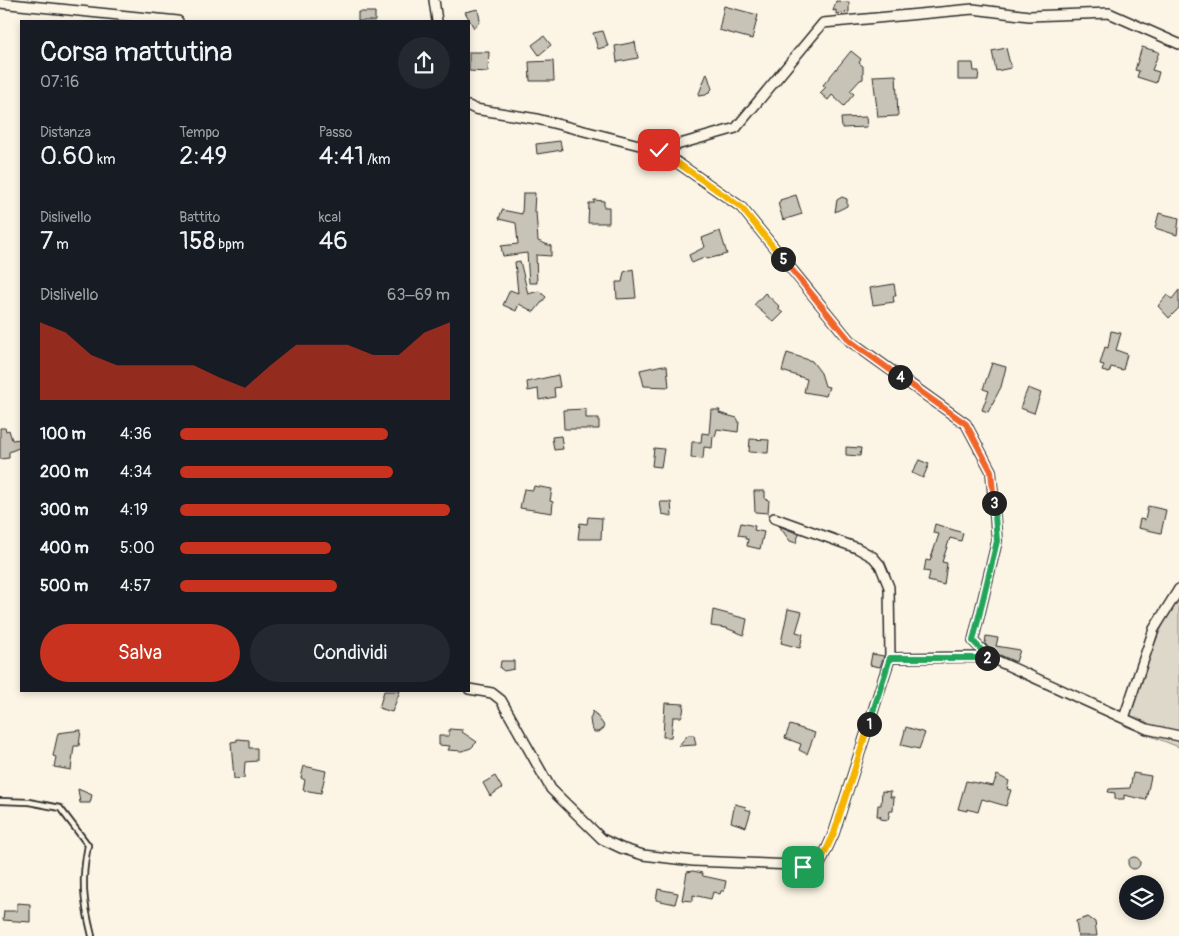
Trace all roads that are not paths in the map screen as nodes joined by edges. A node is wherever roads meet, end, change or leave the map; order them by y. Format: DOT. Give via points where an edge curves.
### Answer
graph roads {
  1 [pos="434,0"];
  2 [pos="0,3"];
  3 [pos="168,20"];
  4 [pos="437,20"];
  5 [pos="1179,44"];
  6 [pos="470,106"];
  7 [pos="659,150"];
  8 [pos="774,518"];
  9 [pos="1179,589"];
  10 [pos="890,658"];
  11 [pos="989,658"];
  12 [pos="470,689"];
  13 [pos="1124,718"];
  14 [pos="1179,736"];
  15 [pos="0,802"];
  16 [pos="92,936"];
  1 -- 4 [label="street"];
  2 -- 3 [label="street"];
  5 -- 7 [label="street" via="1109,13 1030,16 973,9 823,23 736,128"];
  6 -- 7 [label="street" via="538,119"];
  7 -- 11 [label="street" via="741,207 850,341 966,424 991,471 997,541 973,641"];
  8 -- 10 [label="street" via="857,548 880,565 889,588"];
  9 -- 13 [label="street" via="1154,629"];
  10 -- 11 [label="street"];
  10 -- 12 [label="street" via="834,833 819,866 693,861 643,855 602,839 550,789 501,700 492,693"];
  11 -- 13 [label="street"];
  13 -- 14 [label="street" via="1148,729"];
  15 -- 16 [label="lane" via="29,802 60,808 88,845 83,874 85,906"];
}
